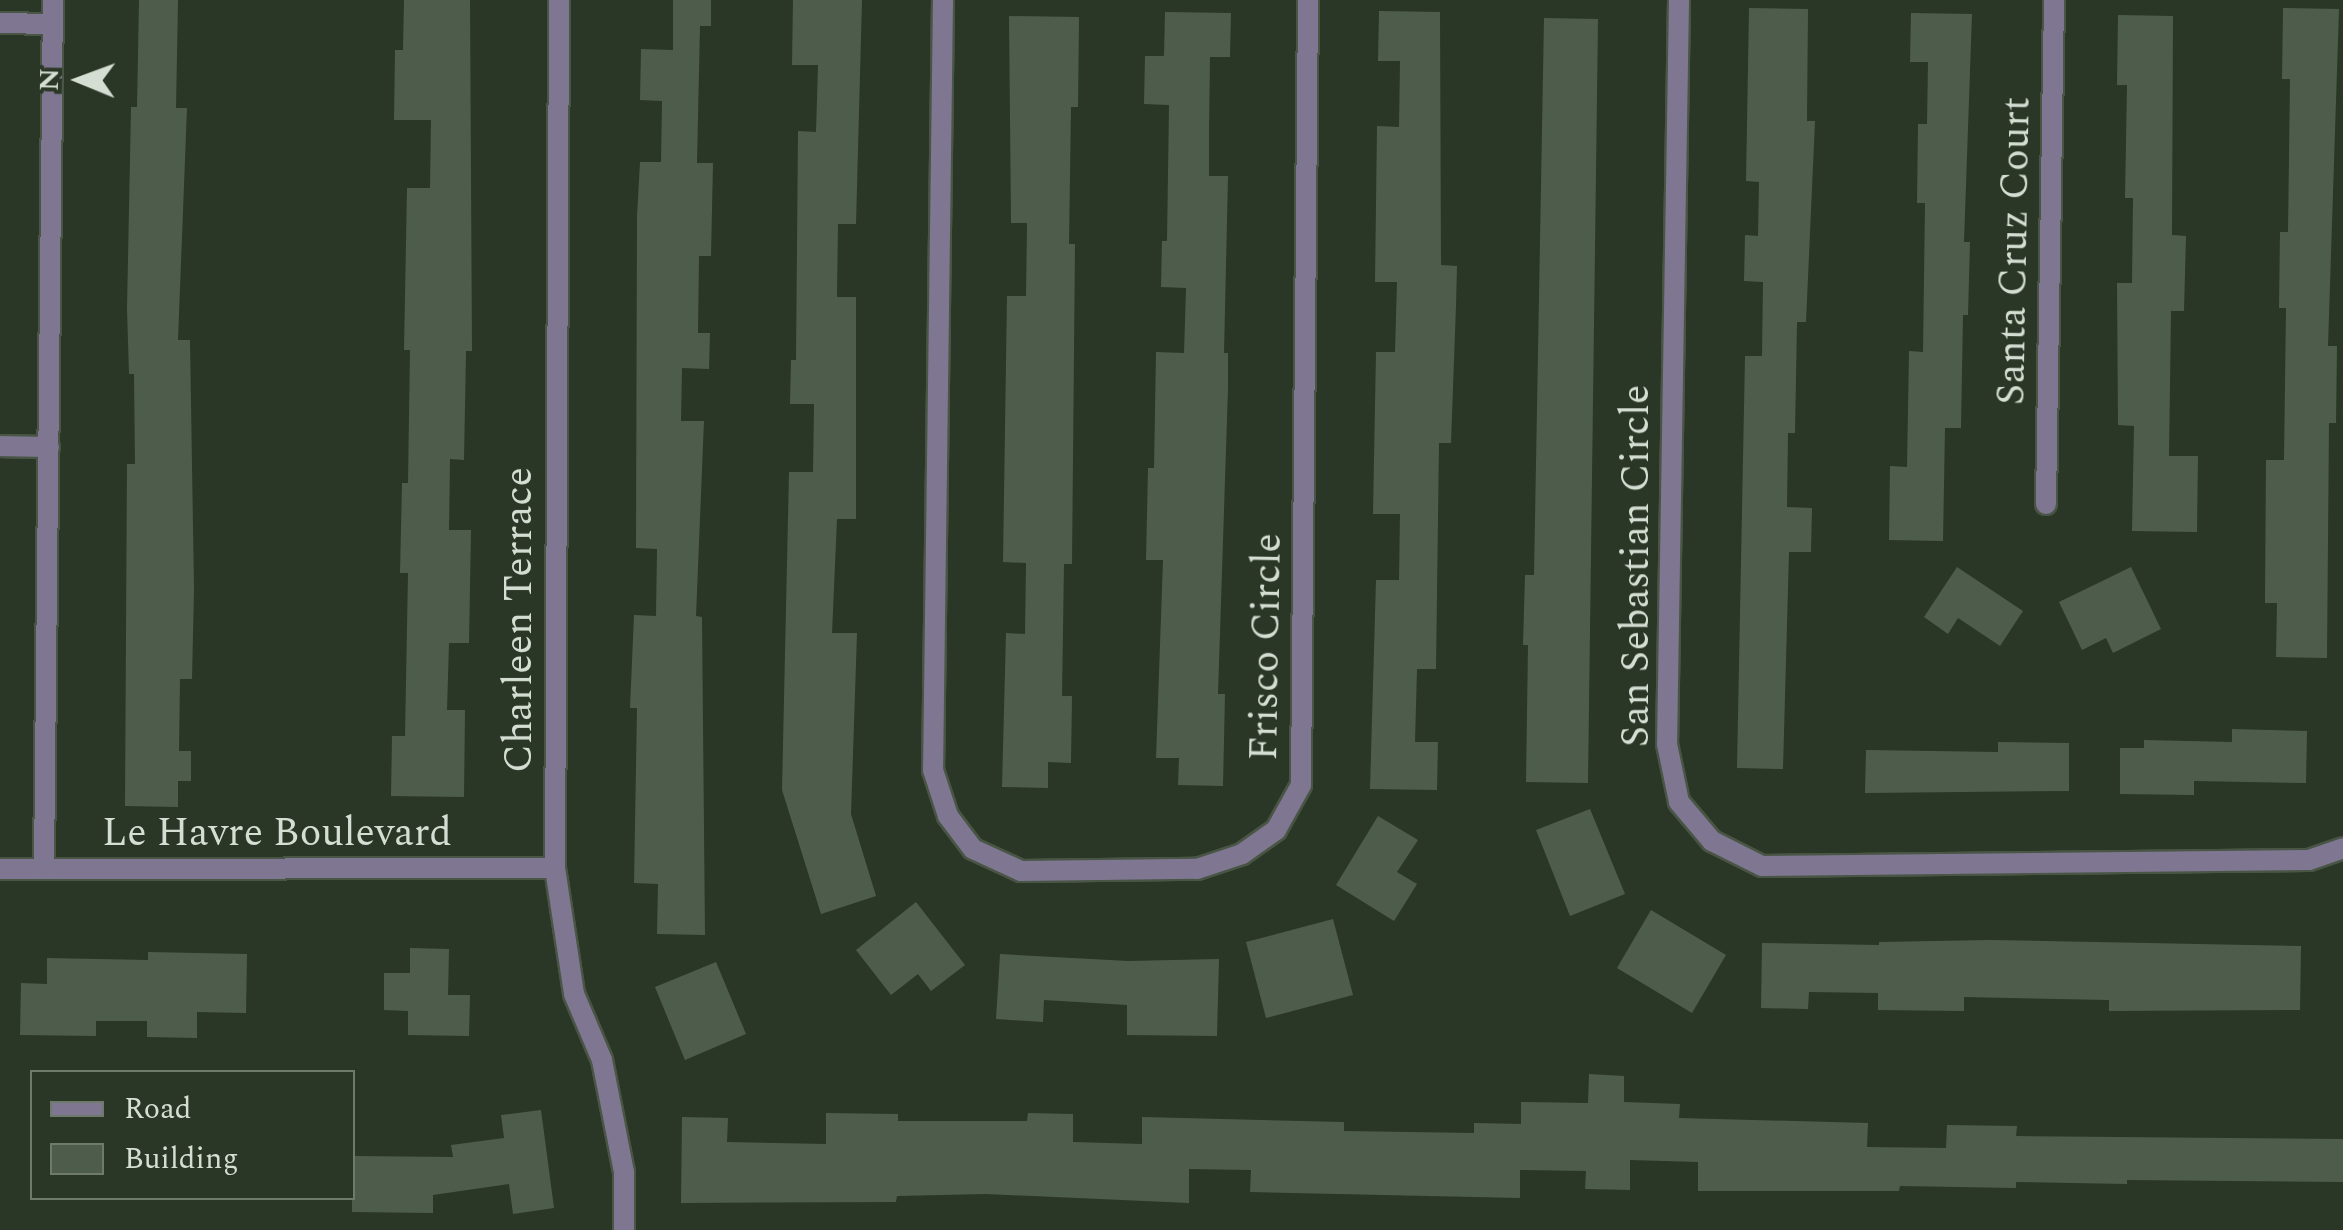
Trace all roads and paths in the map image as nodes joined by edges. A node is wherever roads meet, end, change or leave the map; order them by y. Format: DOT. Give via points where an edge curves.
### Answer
graph roads {
  1 [pos="53,0"];
  2 [pos="559,0"];
  3 [pos="943,0"];
  4 [pos="1308,0"];
  5 [pos="1679,0"];
  6 [pos="2054,0"];
  7 [pos="0,23"];
  8 [pos="52,24"];
  9 [pos="0,446"];
  10 [pos="49,447"];
  11 [pos="2046,504"];
  12 [pos="2343,848"];
  13 [pos="555,868"];
  14 [pos="0,869"];
  15 [pos="44,869"];
  16 [pos="624,1230"];
  1 -- 8 [label="street"];
  2 -- 13 [label="street, Charleen Terrace"];
  3 -- 4 [label="street, Frisco Circle" via="933,770 948,816 972,849 1021,870 1197,869 1242,854 1276,830 1301,785"];
  5 -- 12 [label="street, San Sebastian Circle" via="1667,744 1679,802 1712,841 1762,866 2309,860"];
  6 -- 11 [label="street, Santa Cruz Court"];
  7 -- 8 [label="street"];
  8 -- 10 [label="street"];
  9 -- 10 [label="street"];
  10 -- 15 [label="street"];
  13 -- 15 [label="street, Le Havre Boulevard"];
  13 -- 16 [label="street, Charleen Terrace" via="574,994 602,1060 624,1172"];
  14 -- 15 [label="street, Le Havre Boulevard"];
}
